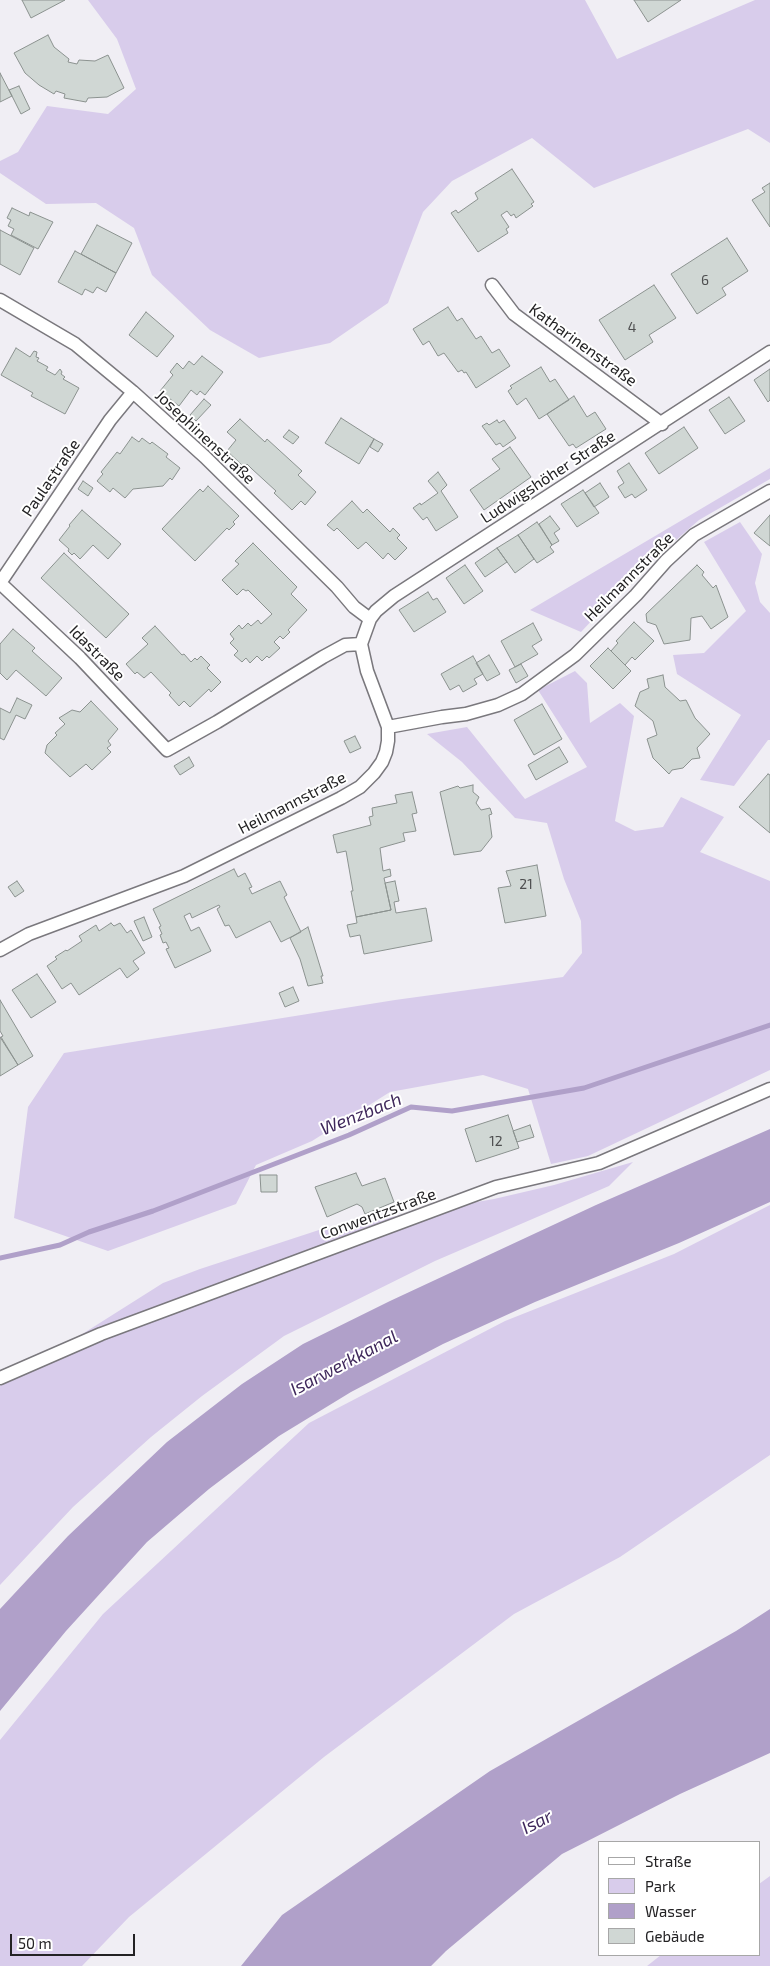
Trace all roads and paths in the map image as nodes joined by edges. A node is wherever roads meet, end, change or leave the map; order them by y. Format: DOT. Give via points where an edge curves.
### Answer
graph roads {
  1 [pos="492,285"];
  2 [pos="1,303"];
  3 [pos="770,352"];
  4 [pos="133,392"];
  5 [pos="662,424"];
  6 [pos="770,491"];
  7 [pos="0,583"];
  8 [pos="370,618"];
  9 [pos="361,644"];
  10 [pos="388,727"];
  11 [pos="0,950"];
  12 [pos="770,1089"];
  13 [pos="0,1378"];
  1 -- 5 [label="street, Katharinenstraße" via="514,314"];
  2 -- 4 [label="street, Josephinenstraße" via="76,345"];
  3 -- 5 [label="street, Ludwigshöher Straße"];
  4 -- 7 [label="street, Paulastraße" via="110,420"];
  4 -- 8 [label="street, Josephinenstraße" via="205,457 354,607"];
  5 -- 8 [label="street, Ludwigshöher Straße" via="394,596"];
  6 -- 10 [label="street, Heilmannstraße" via="694,535 575,655 522,694 466,714"];
  7 -- 9 [label="street, Idastraße" via="80,658 167,750 323,657 346,645"];
  8 -- 9 [label="street, Ludwigshöher Straße"];
  9 -- 10 [label="street" via="367,671"];
  10 -- 11 [label="street, Heilmannstraße" via="382,762 372,776 341,798 184,876 29,934"];
  12 -- 13 [label="street, Conwentzstraße" via="599,1163 496,1187 101,1334"];
}
